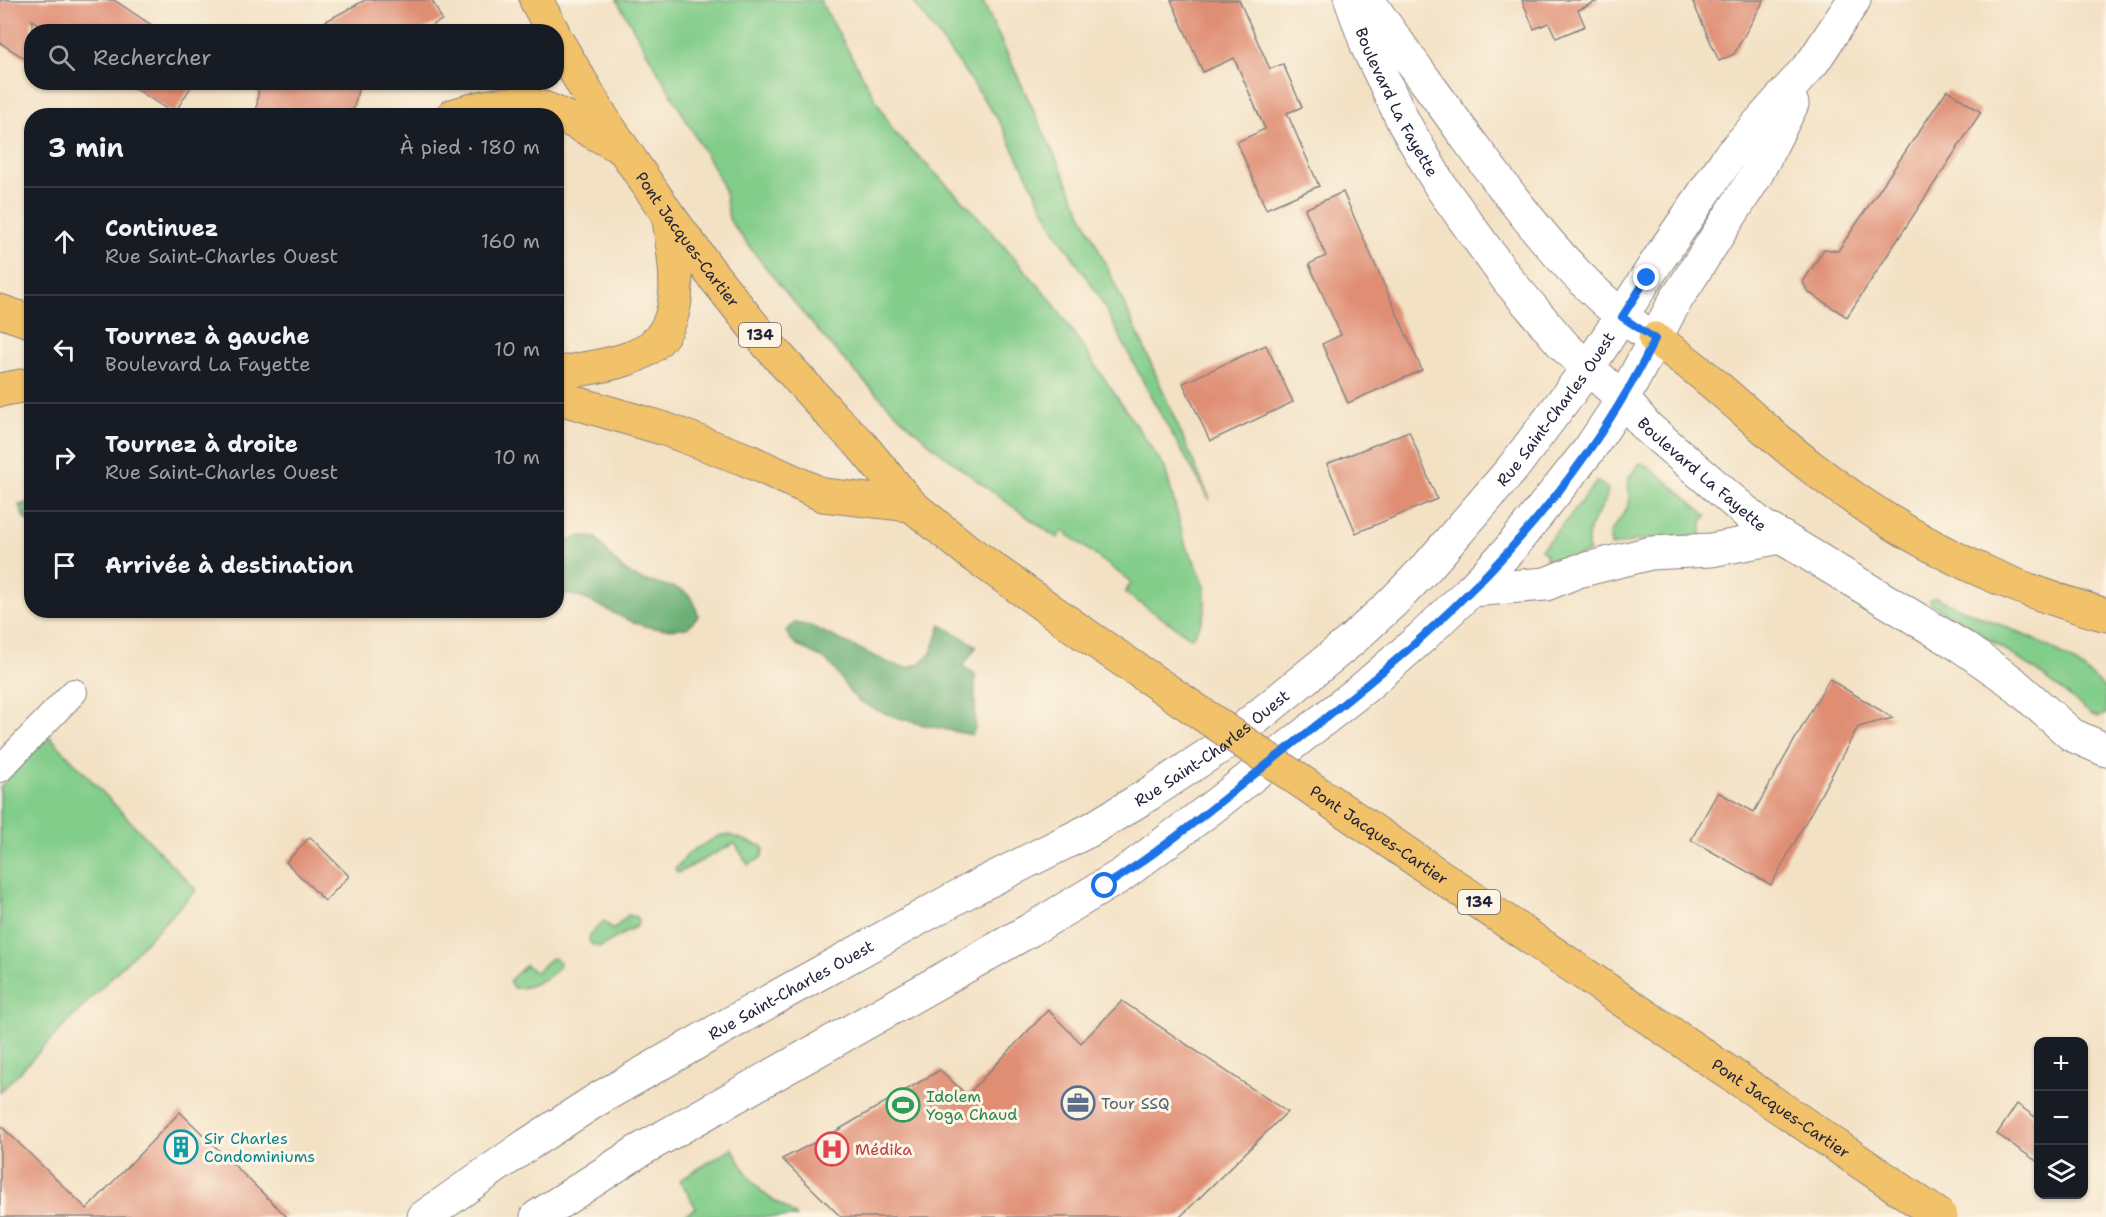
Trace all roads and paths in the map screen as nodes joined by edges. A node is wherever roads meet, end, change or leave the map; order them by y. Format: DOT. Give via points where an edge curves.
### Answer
graph roads {
  1 [pos="536,0"];
  2 [pos="1351,0"];
  3 [pos="1368,0"];
  4 [pos="1854,0"];
  5 [pos="549,24"];
  6 [pos="564,52"];
  7 [pos="1813,62"];
  8 [pos="483,108"];
  9 [pos="539,108"];
  10 [pos="564,118"];
  11 [pos="622,147"];
  12 [pos="669,216"];
  13 [pos="0,311"];
  14 [pos="1622,317"];
  15 [pos="24,319"];
  16 [pos="1655,339"];
  17 [pos="1588,368"];
  18 [pos="564,376"];
  19 [pos="564,381"];
  20 [pos="24,386"];
  21 [pos="0,390"];
  22 [pos="1623,399"];
  23 [pos="911,505"];
  24 [pos="1781,537"];
  25 [pos="1471,590"];
  26 [pos="2106,615"];
  27 [pos="74,692"];
  28 [pos="2106,750"];
  29 [pos="0,769"];
  30 [pos="424,1217"];
  31 [pos="537,1217"];
  32 [pos="1941,1217"];
  1 -- 5 [label="main road"];
  2 -- 17 [label="street, Boulevard La Fayette" via="1368,48 1400,115 1441,187 1526,302"];
  3 -- 14 [label="street, Boulevard La Fayette" via="1511,195 1569,265"];
  4 -- 7 [label="street, Rue Saint-Charles Ouest"];
  6 -- 11 [label="main road, Pont Jacques-Cartier / 134"];
  7 -- 14 [label="street, Rue Saint-Charles Ouest" via="1728,158"];
  7 -- 16 [label="street, Rue Saint-Charles Ouest" via="1755,177 1691,274"];
  8 -- 9 [label="main road" via="520,104"];
  10 -- 11 [label="main road"];
  11 -- 12 [label="main road, Pont Jacques-Cartier / 134"];
  12 -- 18 [label="main road" via="676,292 671,321 665,331 654,345 635,356"];
  12 -- 23 [label="main road, Pont Jacques-Cartier / 134" via="769,346"];
  13 -- 15 [label="main road"];
  14 -- 16 [label="street, Boulevard La Fayette"];
  14 -- 17 [label="street, Rue Saint-Charles Ouest"];
  16 -- 22 [label="street, Rue Saint-Charles Ouest"];
  16 -- 26 [label="main road" via="1686,359 1809,465 1873,512 1994,576"];
  17 -- 22 [label="street, Boulevard La Fayette"];
  17 -- 30 [label="street, Rue Saint-Charles Ouest" via="1512,469 1400,595 1353,639 1203,760 1090,830 963,895 598,1099"];
  19 -- 23 [label="main road" via="630,418 731,454 823,495"];
  20 -- 21 [label="main road"];
  22 -- 24 [label="street, Boulevard La Fayette" via="1647,427 1735,504"];
  22 -- 25 [label="street, Rue Saint-Charles Ouest" via="1555,495"];
  23 -- 32 [label="main road, Pont Jacques-Cartier / 134, bridge" via="1080,631"];
  24 -- 25 [label="street" via="1712,550 1651,553 1546,584"];
  24 -- 28 [label="street, Boulevard La Fayette" via="1961,646 2011,681 2072,735"];
  25 -- 31 [label="street, Rue Saint-Charles Ouest" via="1366,686 1122,875 646,1147"];
  27 -- 29 [label="street"];
}
